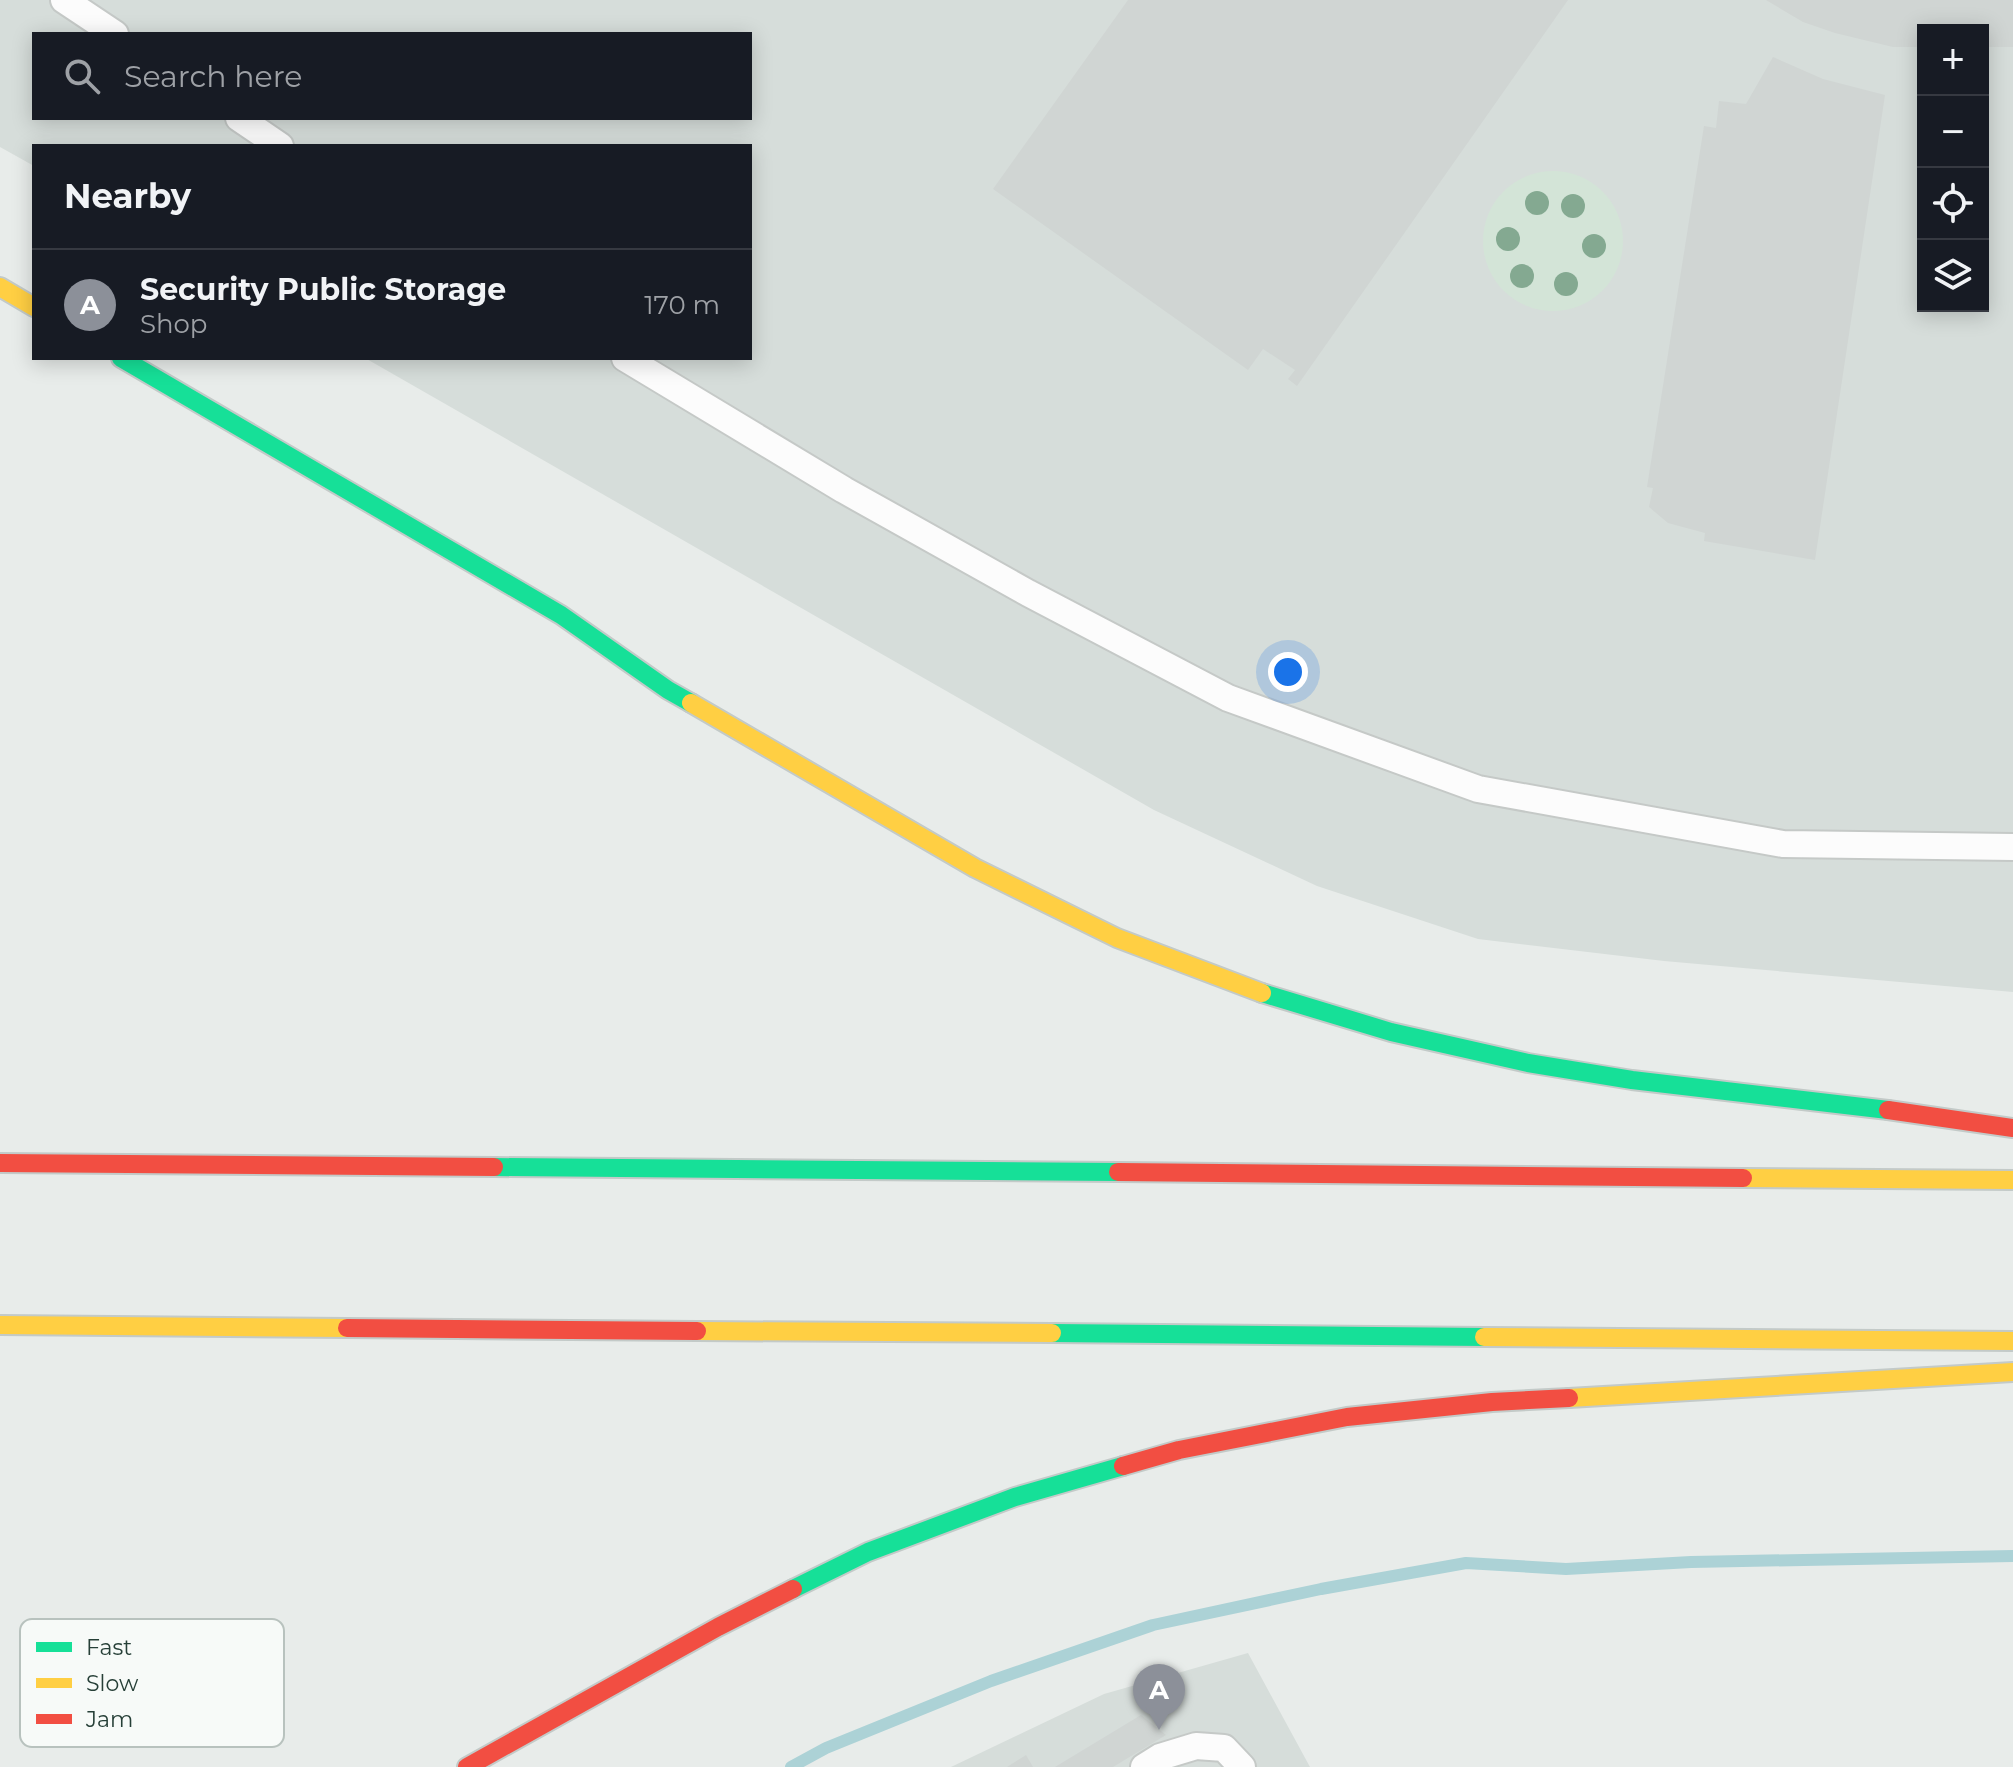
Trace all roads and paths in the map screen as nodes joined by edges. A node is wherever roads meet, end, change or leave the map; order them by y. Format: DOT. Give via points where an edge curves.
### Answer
graph roads {
  1 [pos="64,0"];
  2 [pos="112,32"];
  3 [pos="242,120"];
  4 [pos="277,144"];
  5 [pos="0,287"];
  6 [pos="32,306"];
  7 [pos="124,360"];
  8 [pos="628,360"];
  9 [pos="2013,847"];
  10 [pos="2013,1128"];
  11 [pos="0,1163"];
  12 [pos="2013,1180"];
  13 [pos="0,1325"];
  14 [pos="2013,1341"];
  15 [pos="2013,1372"];
  16 [pos="467,1767"];
  17 [pos="1144,1767"];
  18 [pos="1242,1767"];
  1 -- 2 [label="lane"];
  3 -- 4 [label="lane"];
  5 -- 6 [label="highway"];
  7 -- 10 [label="highway" via="561,615 668,690 975,868 1117,938 1286,1001 1528,1063"];
  8 -- 9 [label="lane" via="834,485 1228,698 1478,789 1783,844"];
  11 -- 12 [label="highway"];
  13 -- 14 [label="highway"];
  15 -- 16 [label="highway" via="1492,1402 1347,1417 1179,1450 1015,1497 868,1552 718,1627"];
  17 -- 18 [label="lane" via="1196,1746 1224,1748"];
}
